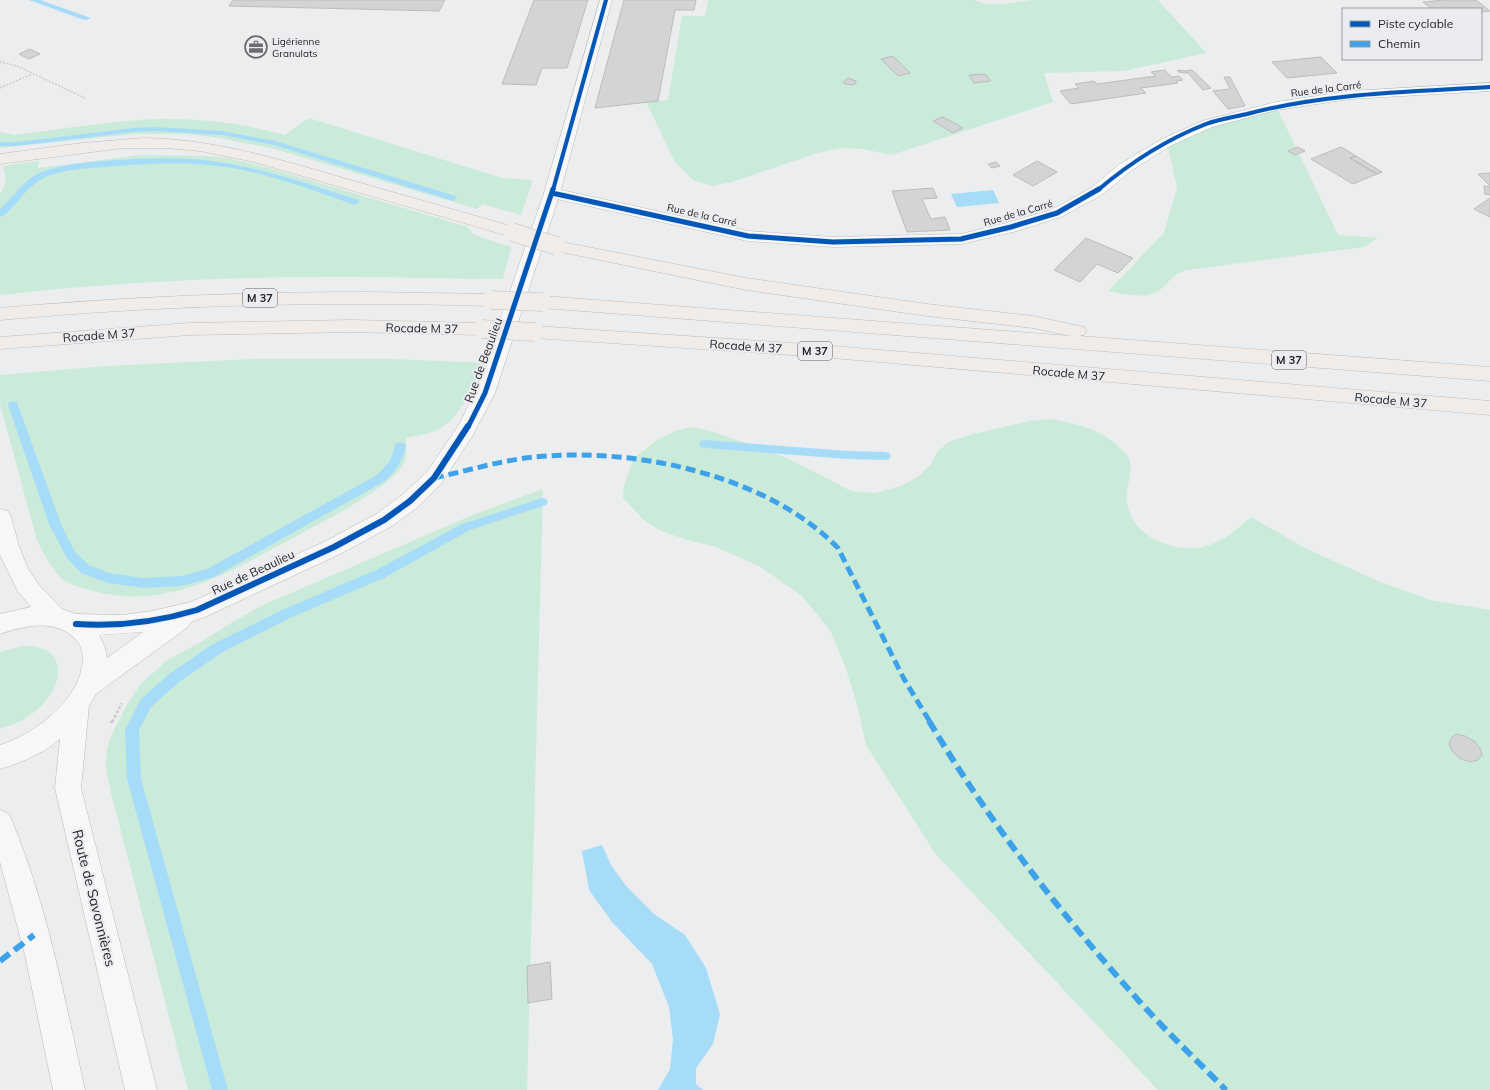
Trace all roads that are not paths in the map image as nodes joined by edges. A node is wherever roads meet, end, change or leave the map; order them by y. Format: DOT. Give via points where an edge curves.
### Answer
graph roads {
  1 [pos="606,0"];
  2 [pos="1490,87"];
  3 [pos="0,159"];
  4 [pos="552,193"];
  5 [pos="0,314"];
  6 [pos="0,343"];
  7 [pos="1164,350"];
  8 [pos="1490,374"];
  9 [pos="1490,408"];
  10 [pos="0,517"];
  11 [pos="197,610"];
  12 [pos="66,620"];
  13 [pos="0,624"];
  14 [pos="82,696"];
  15 [pos="0,757"];
  16 [pos="0,823"];
  17 [pos="69,1090"];
  18 [pos="141,1090"];
  1 -- 4 [label="street, Rue de Beaulieu"];
  2 -- 4 [label="street, Rue de la Carré" via="1350,95 1276,106 1207,124 1167,142 1126,167 1097,192 1057,213 960,239 833,242 748,236"];
  3 -- 7 [label="highway, bridge" via="116,144 166,143 223,150 557,246 746,284 1034,322"];
  4 -- 11 [label="street, Rue de Beaulieu" via="485,393 466,430 434,478 410,501 384,520 334,547"];
  5 -- 7 [label="highway, M 37, bridge" via="236,298 397,297 543,302"];
  6 -- 9 [label="highway, Rocade M 37 / M 37, bridge" via="190,329 274,326 482,329 822,351"];
  7 -- 8 [label="highway, M 37"];
  10 -- 12 [label="street" via="15,564 31,591"];
  11 -- 12 [label="street, Rue de Beaulieu" via="180,616 125,625 100,626"];
  11 -- 14 [label="street, Rue de Beaulieu" via="142,646"];
  12 -- 13 [label="street, Rue de Beaulieu" via="36,615"];
  12 -- 14 [label="street" via="90,638 95,657 91,680"];
  14 -- 15 [label="street" via="58,726 33,743"];
  14 -- 18 [label="street, Route de Savonnières" via="71,754 68,788"];
  16 -- 17 [label="street" via="10,848 34,935"];
}
